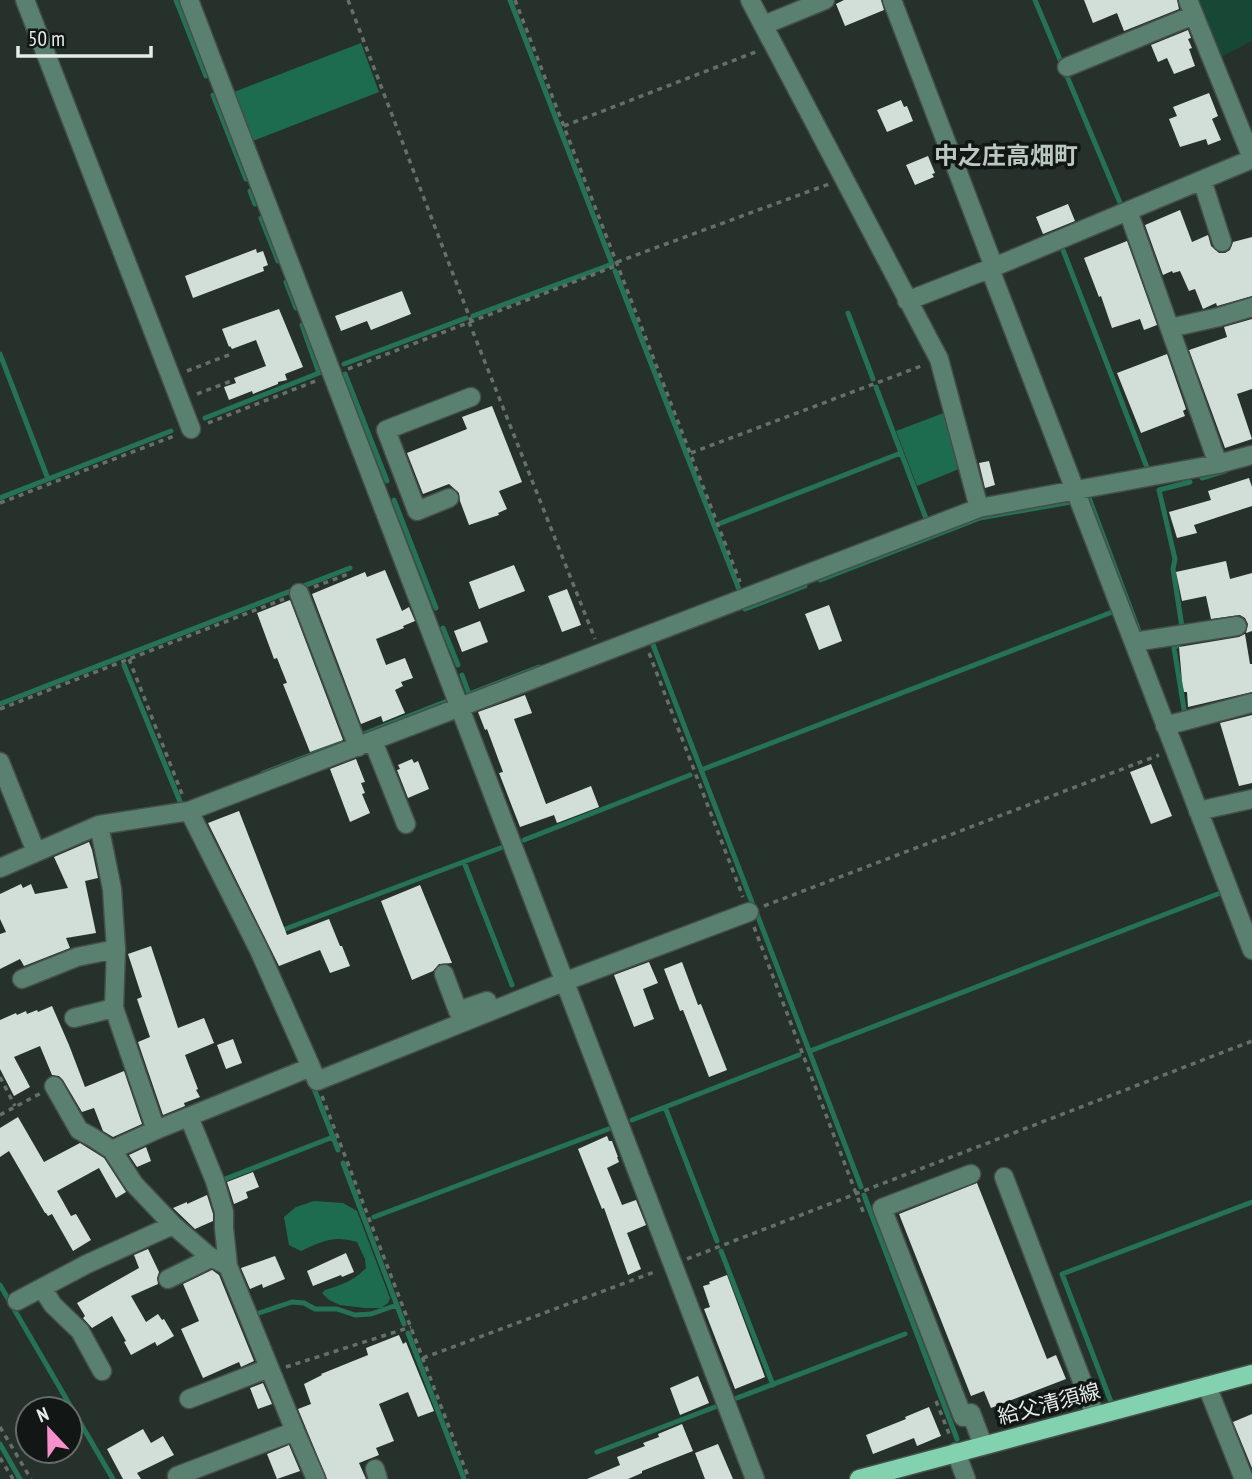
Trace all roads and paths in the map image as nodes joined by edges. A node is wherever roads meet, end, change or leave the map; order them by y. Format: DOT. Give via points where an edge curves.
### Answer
graph roads {
  1 [pos="25,0"];
  2 [pos="189,0"];
  3 [pos="348,0"];
  4 [pos="515,0"];
  5 [pos="750,0"];
  6 [pos="825,0"];
  7 [pos="892,0"];
  8 [pos="1191,7"];
  9 [pos="764,25"];
  10 [pos="774,44"];
  11 [pos="1067,67"];
  12 [pos="564,125"];
  13 [pos="1252,158"];
  14 [pos="844,178"];
  15 [pos="1202,180"];
  16 [pos="1128,211"];
  17 [pos="1223,242"];
  18 [pos="618,264"];
  19 [pos="992,268"];
  20 [pos="907,301"];
  21 [pos="1252,307"];
  22 [pos="470,322"];
  23 [pos="1170,327"];
  24 [pos="231,354"];
  25 [pos="939,359"];
  26 [pos="333,374"];
  27 [pos="171,377"];
  28 [pos="231,381"];
  29 [pos="471,397"];
  30 [pos="180,401"];
  31 [pos="191,429"];
  32 [pos="691,453"];
  33 [pos="1252,455"];
  34 [pos="1218,464"];
  35 [pos="405,480"];
  36 [pos="1076,490"];
  37 [pos="377,491"];
  38 [pos="449,498"];
  39 [pos="0,503"];
  40 [pos="979,508"];
  41 [pos="351,573"];
  42 [pos="299,593"];
  43 [pos="746,598"];
  44 [pos="1237,625"];
  45 [pos="643,638"];
  46 [pos="1133,642"];
  47 [pos="601,654"];
  48 [pos="129,659"];
  49 [pos="1252,702"];
  50 [pos="461,708"];
  51 [pos="0,709"];
  52 [pos="1165,726"];
  53 [pos="365,744"];
  54 [pos="1174,749"];
  55 [pos="0,762"];
  56 [pos="1252,799"];
  57 [pos="189,811"];
  58 [pos="1198,811"];
  59 [pos="406,824"];
  60 [pos="99,825"];
  61 [pos="36,852"];
  62 [pos="0,868"];
  63 [pos="749,912"];
  64 [pos="116,949"];
  65 [pos="1252,950"];
  66 [pos="444,974"];
  67 [pos="565,978"];
  68 [pos="22,979"];
  69 [pos="114,1008"];
  70 [pos="74,1018"];
  71 [pos="1252,1041"];
  72 [pos="314,1074"];
  73 [pos="0,1077"];
  74 [pos="54,1086"];
  75 [pos="16,1107"];
  76 [pos="0,1115"];
  77 [pos="189,1117"];
  78 [pos="156,1130"];
  79 [pos="112,1150"];
  80 [pos="971,1174"];
  81 [pos="1004,1177"];
  82 [pos="856,1193"];
  83 [pos="866,1219"];
  84 [pos="173,1225"];
  85 [pos="209,1256"];
  86 [pos="674,1264"];
  87 [pos="228,1266"];
  88 [pos="168,1279"];
  89 [pos="42,1288"];
  90 [pos="17,1301"];
  91 [pos="411,1327"];
  92 [pos="423,1358"];
  93 [pos="270,1370"];
  94 [pos="102,1371"];
  95 [pos="1252,1374"];
  96 [pos="1207,1386"];
  97 [pos="189,1399"];
  98 [pos="936,1401"];
  99 [pos="1095,1415"];
  100 [pos="0,1427"];
  101 [pos="295,1431"];
  102 [pos="983,1445"];
  103 [pos="956,1452"];
  104 [pos="0,1458"];
  105 [pos="13,1479"];
  106 [pos="31,1479"];
  107 [pos="178,1479"];
  108 [pos="316,1479"];
  109 [pos="469,1479"];
  110 [pos="755,1479"];
  111 [pos="859,1479"];
  112 [pos="966,1479"];
  113 [pos="1244,1479"];
  1 -- 27 [label="street"];
  2 -- 26 [label="street"];
  3 -- 22 [label="path"];
  4 -- 12 [label="path"];
  5 -- 9 [label="street"];
  6 -- 9 [label="street"];
  7 -- 19 [label="street"];
  8 -- 11 [label="street"];
  8 -- 13 [label="street"];
  9 -- 10 [label="street"];
  10 -- 12 [label="path"];
  10 -- 14 [label="street"];
  12 -- 18 [label="path"];
  13 -- 15 [label="street"];
  14 -- 18 [label="path"];
  14 -- 20 [label="street"];
  15 -- 16 [label="street"];
  15 -- 17 [label="street"];
  16 -- 19 [label="street"];
  16 -- 23 [label="street"];
  18 -- 22 [label="path"];
  18 -- 32 [label="path"];
  19 -- 20 [label="street"];
  19 -- 36 [label="street"];
  20 -- 25 [label="street"];
  21 -- 23 [label="street"];
  22 -- 26 [label="path"];
  22 -- 47 [label="path"];
  23 -- 34 [label="street"];
  24 -- 27 [label="path"];
  25 -- 32 [label="path"];
  25 -- 40 [label="street"];
  26 -- 31 [label="path"];
  26 -- 37 [label="street"];
  27 -- 30 [label="street"];
  28 -- 30 [label="path"];
  29 -- 35 [label="street" via="386,430"];
  30 -- 31 [label="street"];
  31 -- 39 [label="path"];
  32 -- 43 [label="path"];
  33 -- 34 [label="street"];
  34 -- 36 [label="street"];
  35 -- 37 [label="street"];
  35 -- 38 [label="street" via="418,511"];
  36 -- 40 [label="street"];
  36 -- 46 [label="street"];
  37 -- 50 [label="street"];
  40 -- 43 [label="street"];
  41 -- 42 [label="path"];
  42 -- 48 [label="path"];
  42 -- 53 [label="street"];
  43 -- 45 [label="street"];
  44 -- 46 [label="street"];
  45 -- 47 [label="street"];
  45 -- 63 [label="path"];
  46 -- 52 [label="street"];
  47 -- 50 [label="street"];
  48 -- 51 [label="path"];
  48 -- 57 [label="path"];
  49 -- 52 [label="street"];
  50 -- 53 [label="street"];
  50 -- 67 [label="street"];
  52 -- 54 [label="street"];
  53 -- 57 [label="street"];
  53 -- 59 [label="street"];
  54 -- 58 [label="street"];
  54 -- 63 [label="path"];
  55 -- 61 [label="street"];
  56 -- 58 [label="street"];
  57 -- 60 [label="street"];
  57 -- 72 [label="street" via="259,950"];
  58 -- 65 [label="street"];
  60 -- 61 [label="street"];
  60 -- 64 [label="street" via="112,889"];
  61 -- 62 [label="street"];
  63 -- 67 [label="street"];
  63 -- 82 [label="path"];
  64 -- 68 [label="street" via="77,957"];
  64 -- 69 [label="street"];
  66 -- 67 [label="street" via="458,1011"];
  67 -- 72 [label="street"];
  67 -- 86 [label="street"];
  69 -- 70 [label="street"];
  69 -- 78 [label="street"];
  71 -- 82 [label="path"];
  72 -- 77 [label="street"];
  72 -- 91 [label="path"];
  73 -- 75 [label="path"];
  74 -- 75 [label="path"];
  74 -- 79 [label="street" via="79,1130"];
  75 -- 76 [label="path"];
  77 -- 78 [label="street"];
  77 -- 87 [label="street" via="224,1212"];
  78 -- 79 [label="street"];
  79 -- 84 [label="street" via="134,1184"];
  80 -- 102 [label="street" via="882,1208 962,1417 971,1413"];
  81 -- 99 [label="street"];
  82 -- 83 [label="path"];
  82 -- 86 [label="path"];
  84 -- 85 [label="street"];
  84 -- 89 [label="street"];
  85 -- 87 [label="street"];
  85 -- 88 [label="street"];
  86 -- 92 [label="path"];
  86 -- 110 [label="street"];
  87 -- 93 [label="street"];
  89 -- 90 [label="street"];
  89 -- 94 [label="street" via="80,1331"];
  91 -- 92 [label="path"];
  91 -- 93 [label="path"];
  92 -- 109 [label="path"];
  93 -- 97 [label="street"];
  93 -- 101 [label="street"];
  95 -- 96 [label="main road, 給父清須線"];
  96 -- 99 [label="main road, 給父清須線"];
  96 -- 113 [label="street"];
  98 -- 103 [label="path"];
  99 -- 102 [label="main road, 給父清須線"];
  100 -- 106 [label="path"];
  101 -- 107 [label="street" via="185,1472"];
  101 -- 108 [label="street"];
  102 -- 103 [label="main road, 給父清須線"];
  103 -- 111 [label="main road, 給父清須線"];
  103 -- 112 [label="street"];
  104 -- 105 [label="path"];
}
